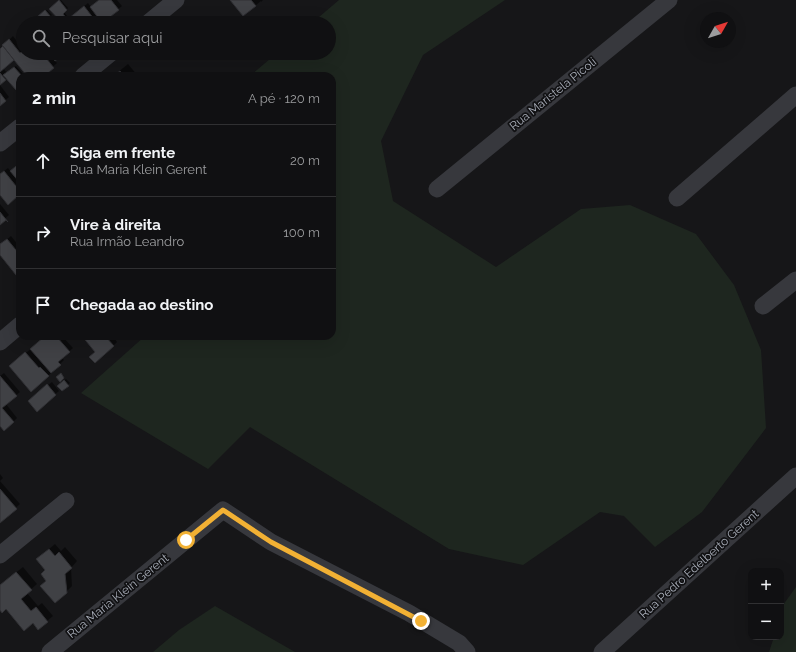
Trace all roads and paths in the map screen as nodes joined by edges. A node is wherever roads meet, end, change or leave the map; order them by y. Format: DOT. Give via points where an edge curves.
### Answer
graph roads {
  1 [pos="176,0"];
  2 [pos="669,0"];
  3 [pos="157,16"];
  4 [pos="102,60"];
  5 [pos="88,72"];
  6 [pos="796,95"];
  7 [pos="16,130"];
  8 [pos="0,143"];
  9 [pos="437,189"];
  10 [pos="677,198"];
  11 [pos="796,280"];
  12 [pos="763,306"];
  13 [pos="16,328"];
  14 [pos="0,342"];
  15 [pos="796,476"];
  16 [pos="66,501"];
  17 [pos="0,555"];
  18 [pos="50,652"];
  19 [pos="467,652"];
  20 [pos="602,652"];
  1 -- 3 [label="street"];
  2 -- 9 [label="street, Rua Maristela Picoli"];
  4 -- 5 [label="street"];
  6 -- 10 [label="street"];
  7 -- 8 [label="street"];
  11 -- 12 [label="street"];
  13 -- 14 [label="street"];
  15 -- 20 [label="street, Rua Pedro Edelberto Gerent"];
  16 -- 17 [label="street"];
  18 -- 19 [label="street, Rua Maria Klein Gerent" via="223,510 271,542 459,643"];
}
